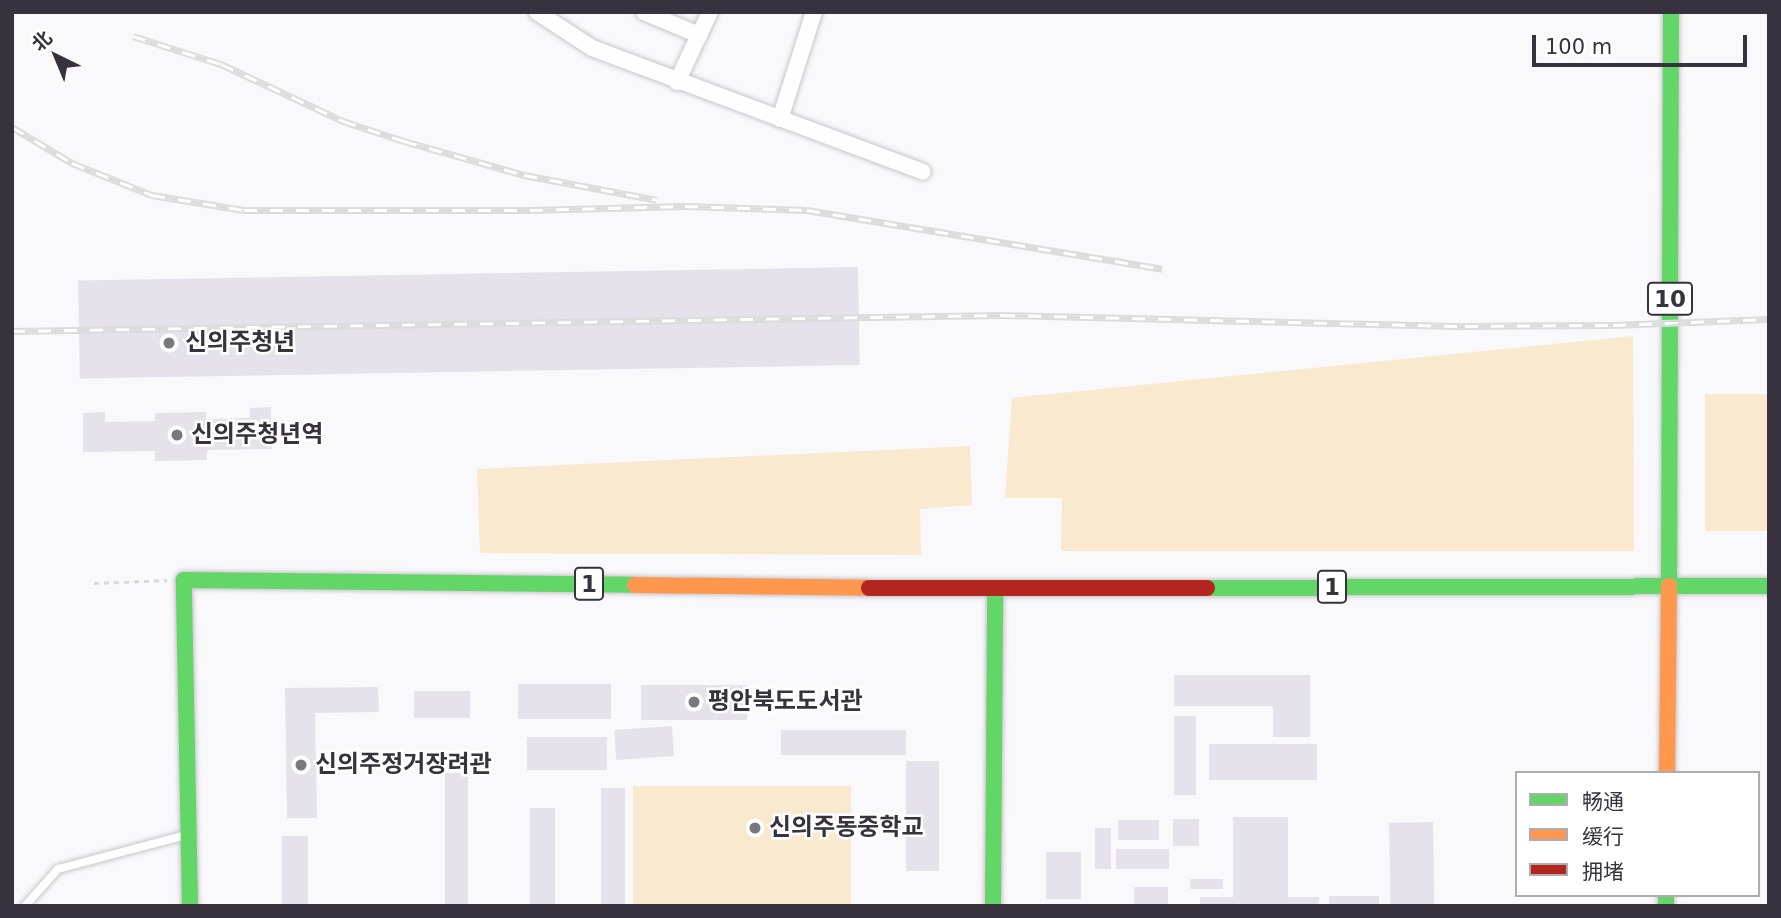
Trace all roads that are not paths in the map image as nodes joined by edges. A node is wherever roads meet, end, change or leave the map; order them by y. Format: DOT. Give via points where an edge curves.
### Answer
graph roads {
  1 [pos="537,12"];
  2 [pos="644,12"];
  3 [pos="710,12"];
  4 [pos="814,12"];
  5 [pos="1671,12"];
  6 [pos="699,35"];
  7 [pos="677,82"];
  8 [pos="780,119"];
  9 [pos="923,172"];
  10 [pos="1669,586"];
  11 [pos="1769,586"];
  12 [pos="995,589"];
  13 [pos="1667,771"];
  14 [pos="189,835"];
  15 [pos="25,906"];
  16 [pos="190,906"];
  17 [pos="993,906"];
  1 -- 7 [label="street" via="592,48"];
  2 -- 6 [label="street"];
  3 -- 6 [label="street"];
  4 -- 8 [label="street"];
  5 -- 10 [label="main road, 10"];
  6 -- 7 [label="street"];
  7 -- 8 [label="street"];
  8 -- 9 [label="street"];
  10 -- 11 [label="main road, 1"];
  10 -- 12 [label="main road, 1"];
  10 -- 13 [label="main road"];
  12 -- 14 [label="main road, 1" via="184,580"];
  12 -- 17 [label="main road"];
  14 -- 15 [label="lane" via="58,869"];
  14 -- 16 [label="main road"];
}
